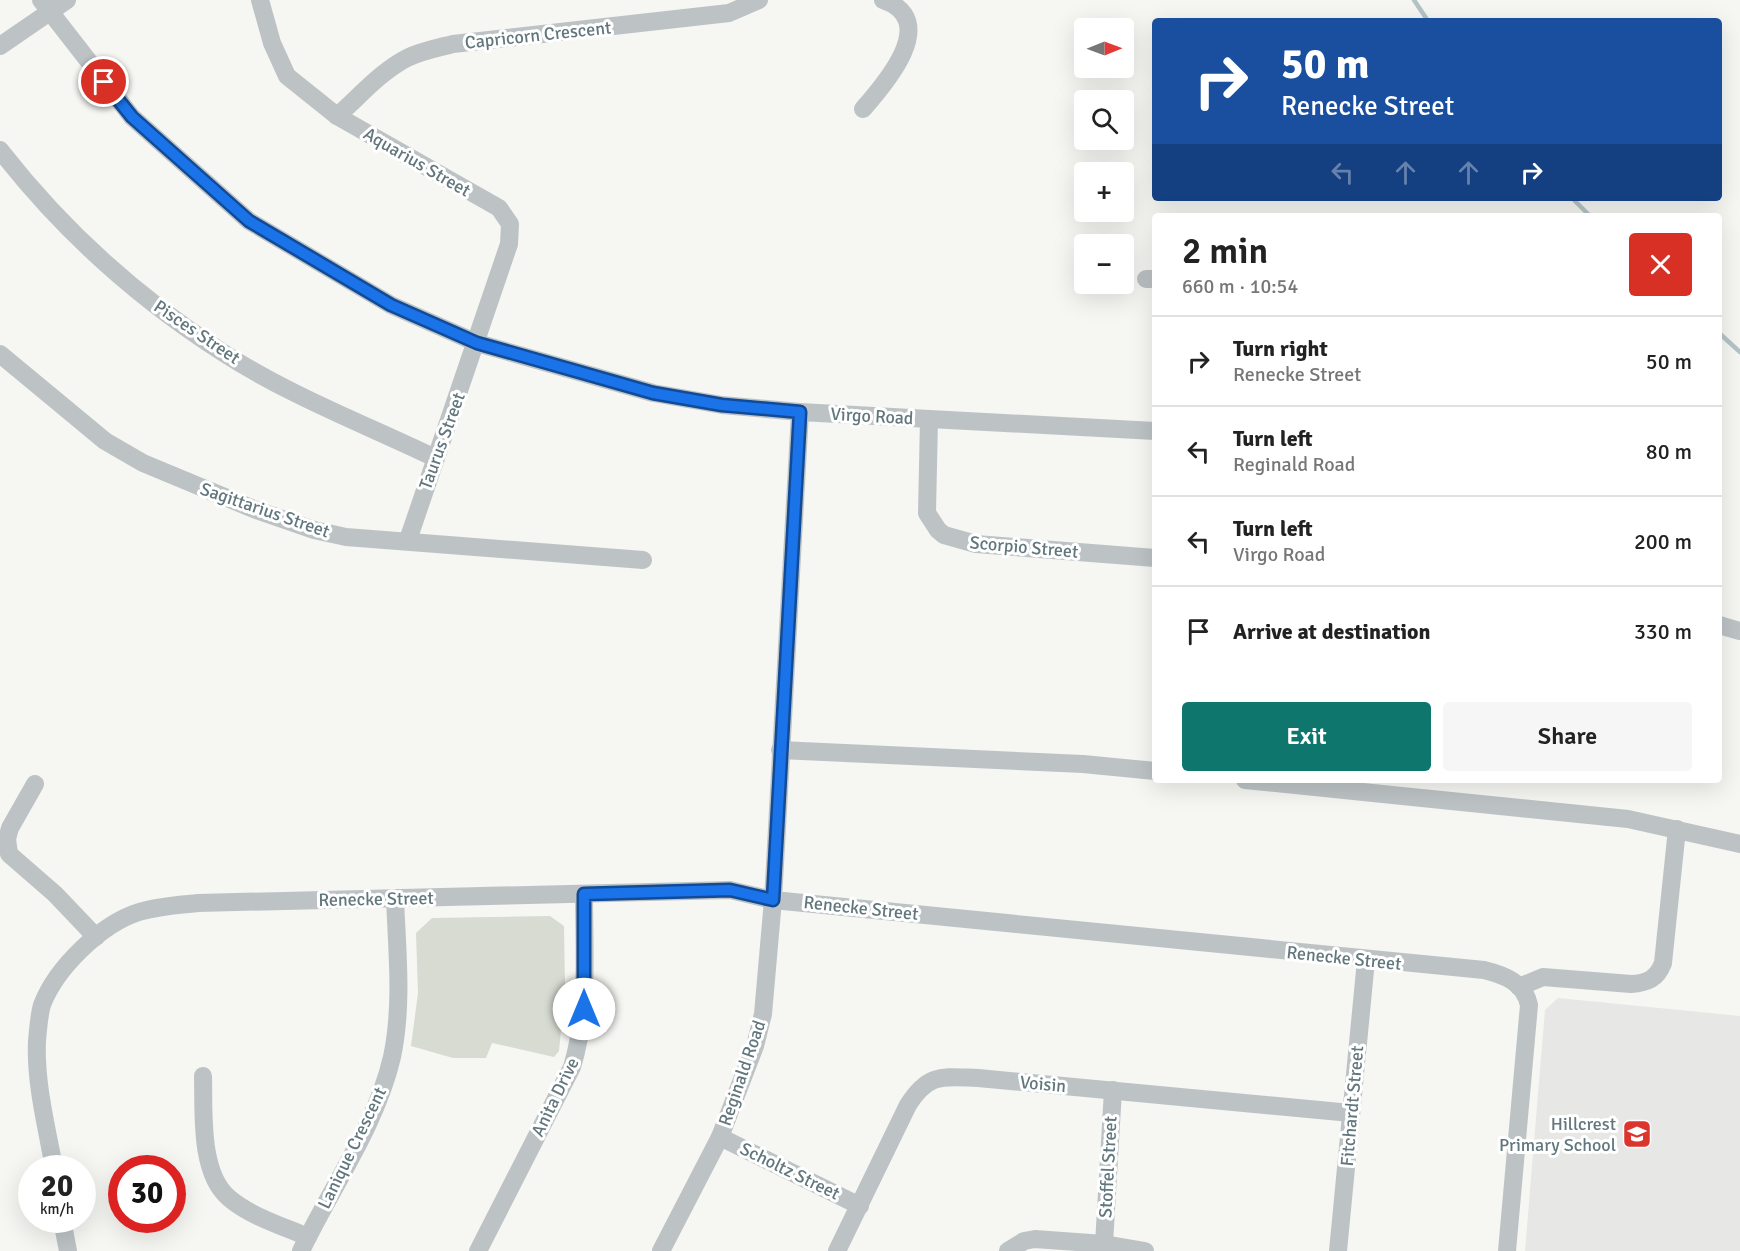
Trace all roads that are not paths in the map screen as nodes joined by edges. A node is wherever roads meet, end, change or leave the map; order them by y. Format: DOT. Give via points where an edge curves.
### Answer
graph roads {
  1 [pos="67,0"];
  2 [pos="260,0"];
  3 [pos="759,0"];
  4 [pos="883,0"];
  5 [pos="45,6"];
  6 [pos="0,46"];
  7 [pos="863,109"];
  8 [pos="337,116"];
  9 [pos="0,150"];
  10 [pos="477,343"];
  11 [pos="0,354"];
  12 [pos="800,412"];
  13 [pos="929,419"];
  14 [pos="1152,431"];
  15 [pos="435,458"];
  16 [pos="408,540"];
  17 [pos="1152,558"];
  18 [pos="643,560"];
  19 [pos="1722,626"];
  20 [pos="1740,631"];
  21 [pos="780,750"];
  22 [pos="1152,771"];
  23 [pos="1303,783"];
  24 [pos="35,784"];
  25 [pos="1381,787"];
  26 [pos="1677,829"];
  27 [pos="1740,844"];
  28 [pos="584,894"];
  29 [pos="395,898"];
  30 [pos="773,900"];
  31 [pos="96,937"];
  32 [pos="1366,960"];
  33 [pos="1519,987"];
  34 [pos="203,1076"];
  35 [pos="1113,1090"];
  36 [pos="1351,1113"];
  37 [pos="720,1137"];
  38 [pos="52,1155"];
  39 [pos="860,1206"];
  40 [pos="65,1233"];
  41 [pos="304,1244"];
  42 [pos="1104,1244"];
  43 [pos="68,1251"];
  44 [pos="478,1251"];
  45 [pos="660,1251"];
  46 [pos="837,1251"];
  47 [pos="1008,1251"];
  48 [pos="1145,1251"];
  49 [pos="1338,1251"];
  50 [pos="1507,1251"];
  1 -- 5 [label="street"];
  2 -- 8 [label="street, Aquarius Street" via="272,43 287,76"];
  3 -- 8 [label="street, Capricorn Crescent" via="729,13 453,44 423,52 386,72"];
  4 -- 7 [label="street" via="904,17 907,42 900,62"];
  5 -- 6 [label="street"];
  5 -- 10 [label="street, Virgo Road" via="132,117 249,221 391,305"];
  8 -- 10 [label="street, Aquarius Street" via="507,216 509,244"];
  9 -- 15 [label="street, Pisces Street" via="84,246 133,289 223,353"];
  10 -- 12 [label="street, Virgo Road" via="653,393 722,405"];
  10 -- 15 [label="street, Taurus Street"];
  11 -- 16 [label="street, Sagittarius Street" via="105,441 172,477 314,530 346,537"];
  12 -- 13 [label="street, Virgo Road"];
  12 -- 21 [label="street, Reginald Road"];
  13 -- 14 [label="street, Virgo Road"];
  13 -- 17 [label="street, Scorpio Street" via="927,513 944,535 976,544"];
  15 -- 16 [label="street, Taurus Street"];
  16 -- 18 [label="street, Sagittarius Street"];
  19 -- 20 [label="street"];
  21 -- 22 [label="street"];
  21 -- 30 [label="street, Reginald Road"];
  23 -- 25 [label="street"];
  24 -- 31 [label="street" via="10,828 9,854"];
  25 -- 26 [label="street" via="1628,819"];
  26 -- 27 [label="street"];
  26 -- 33 [label="street" via="1663,963 1657,975 1631,984 1542,976"];
  28 -- 29 [label="street, Renecke Street"];
  28 -- 30 [label="street, Renecke Street" via="730,890"];
  28 -- 44 [label="street, Anita Drive" via="584,1009 579,1045 572,1067"];
  29 -- 31 [label="street, Renecke Street" via="198,903 153,908 121,919"];
  29 -- 41 [label="street, Lanique Crescent" via="399,1001 392,1057 372,1111"];
  30 -- 32 [label="street, Renecke Street"];
  30 -- 37 [label="street, Reginald Road" via="763,1014 755,1047"];
  31 -- 38 [label="street, Renecke Street" via="65,966 42,1005 37,1043"];
  32 -- 33 [label="street, Renecke Street" via="1484,970 1513,980"];
  32 -- 36 [label="street, Fitchardt Street"];
  33 -- 50 [label="street" via="1529,1005"];
  34 -- 41 [label="street" via="204,1134 218,1185 229,1198"];
  35 -- 36 [label="street, Voisin"];
  35 -- 39 [label="street, Voisin" via="936,1077 923,1084 908,1105"];
  35 -- 42 [label="street, Stoffel Street"];
  36 -- 49 [label="street, Fitchardt Street"];
  37 -- 39 [label="street, Scholtz Street"];
  37 -- 45 [label="street, Reginald Road"];
  39 -- 46 [label="street, Voisin"];
  40 -- 43 [label="street"];
  42 -- 47 [label="street" via="1035,1239"];
  42 -- 48 [label="street"];
}
